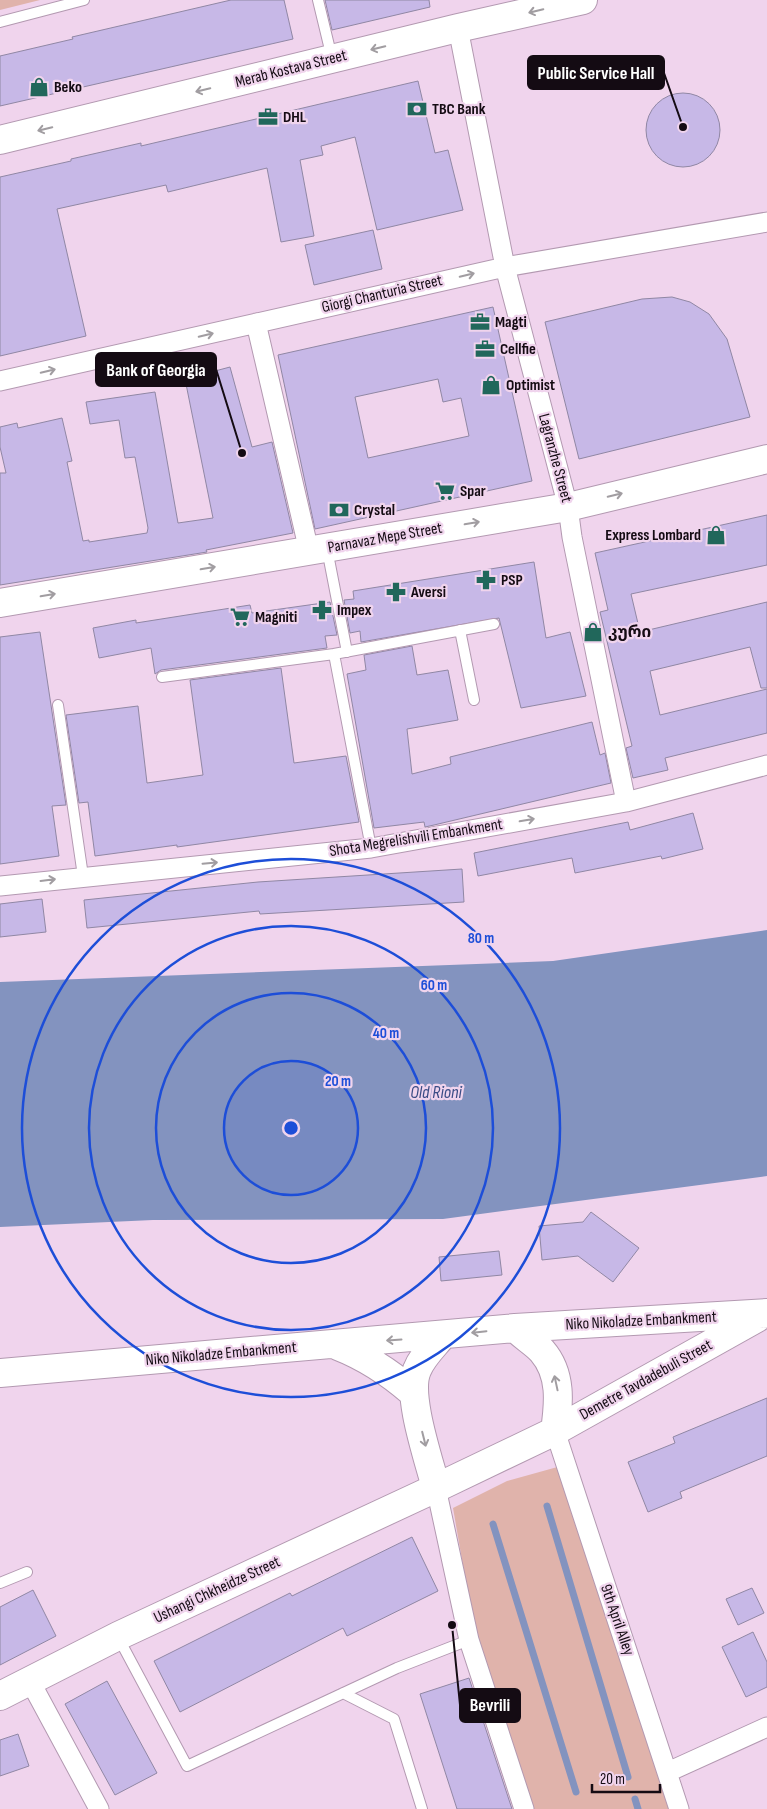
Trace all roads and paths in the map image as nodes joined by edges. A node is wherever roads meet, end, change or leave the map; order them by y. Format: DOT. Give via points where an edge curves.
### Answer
graph roads {
  1 [pos="84,0"];
  2 [pos="318,0"];
  3 [pos="583,0"];
  4 [pos="0,22"];
  5 [pos="458,28"];
  6 [pos="332,59"];
  7 [pos="0,140"];
  8 [pos="767,222"];
  9 [pos="505,267"];
  10 [pos="256,323"];
  11 [pos="0,382"];
  12 [pos="767,459"];
  13 [pos="568,506"];
  14 [pos="318,549"];
  15 [pos="0,603"];
  16 [pos="494,624"];
  17 [pos="460,630"];
  18 [pos="347,652"];
  19 [pos="334,654"];
  20 [pos="162,677"];
  21 [pos="474,700"];
  22 [pos="58,705"];
  23 [pos="767,765"];
  24 [pos="626,802"];
  25 [pos="371,848"];
  26 [pos="83,876"];
  27 [pos="0,886"];
  28 [pos="765,1314"];
  29 [pos="515,1328"];
  30 [pos="442,1336"];
  31 [pos="334,1344"];
  32 [pos="0,1373"];
  33 [pos="412,1392"];
  34 [pos="555,1431"];
  35 [pos="436,1488"];
  36 [pos="27,1572"];
  37 [pos="0,1583"];
  38 [pos="118,1636"];
  39 [pos="469,1640"];
  40 [pos="30,1681"];
  41 [pos="343,1693"];
  42 [pos="0,1696"];
  43 [pos="767,1727"];
  44 [pos="668,1772"];
  45 [pos="99,1809"];
  46 [pos="422,1809"];
  47 [pos="524,1809"];
  48 [pos="679,1809"];
  1 -- 4 [label="lane"];
  2 -- 6 [label="lane"];
  3 -- 5 [label="street, Merab Kostava Street, one-way"];
  5 -- 6 [label="street, Merab Kostava Street, one-way"];
  5 -- 9 [label="street, Lagranzhe Street"];
  6 -- 7 [label="street, Merab Kostava Street, one-way"];
  8 -- 9 [label="street, Giorgi Chanturia Street"];
  10 -- 9 [label="street, Giorgi Chanturia Street, one-way"];
  9 -- 13 [label="street, Lagranzhe Street"];
  11 -- 10 [label="street, Giorgi Chanturia Street, one-way"];
  10 -- 14 [label="street"];
  13 -- 12 [label="street, Parnavaz Mepe Street, one-way"];
  14 -- 13 [label="street, Parnavaz Mepe Street, one-way"];
  13 -- 24 [label="street, Lagranzhe Street"];
  15 -- 14 [label="street, Parnavaz Mepe Street, one-way"];
  14 -- 18 [label="lane"];
  16 -- 17 [label="lane"];
  17 -- 18 [label="lane"];
  17 -- 21 [label="lane"];
  18 -- 19 [label="lane"];
  19 -- 20 [label="lane"];
  19 -- 25 [label="lane"];
  22 -- 26 [label="lane"];
  23 -- 24 [label="street, Shota Megrelishvili Embankment"];
  25 -- 24 [label="street, Shota Megrelishvili Embankment, one-way"];
  26 -- 25 [label="street, Shota Megrelishvili Embankment, one-way"];
  27 -- 26 [label="street, Shota Megrelishvili Embankment, one-way"];
  28 -- 29 [label="street, Niko Nikoladze Embankment"];
  28 -- 34 [label="street, Demetre Tavdadebuli Street"];
  29 -- 30 [label="street, one-way"];
  34 -- 29 [label="street, one-way" via="560,1400 555,1375 542,1352"];
  30 -- 31 [label="street, Niko Nikoladze Embankment, one-way"];
  30 -- 33 [label="street" via="416,1371"];
  31 -- 32 [label="street, Niko Nikoladze Embankment"];
  31 -- 33 [label="street" via="389,1372"];
  33 -- 35 [label="street, one-way"];
  34 -- 35 [label="street"];
  34 -- 44 [label="street, 9th April Alley"];
  35 -- 38 [label="street, Ushangi Chkheidze Street"];
  35 -- 39 [label="street"];
  36 -- 37 [label="lane"];
  38 -- 40 [label="street, Ushangi Chkheidze Street"];
  38 -- 41 [label="lane" via="187,1766"];
  39 -- 41 [label="lane"];
  39 -- 47 [label="street"];
  40 -- 42 [label="street, Ushangi Chkheidze Street"];
  40 -- 45 [label="street"];
  41 -- 46 [label="lane" via="394,1719"];
  43 -- 44 [label="street"];
  44 -- 48 [label="street, 9th April Alley"];
}
